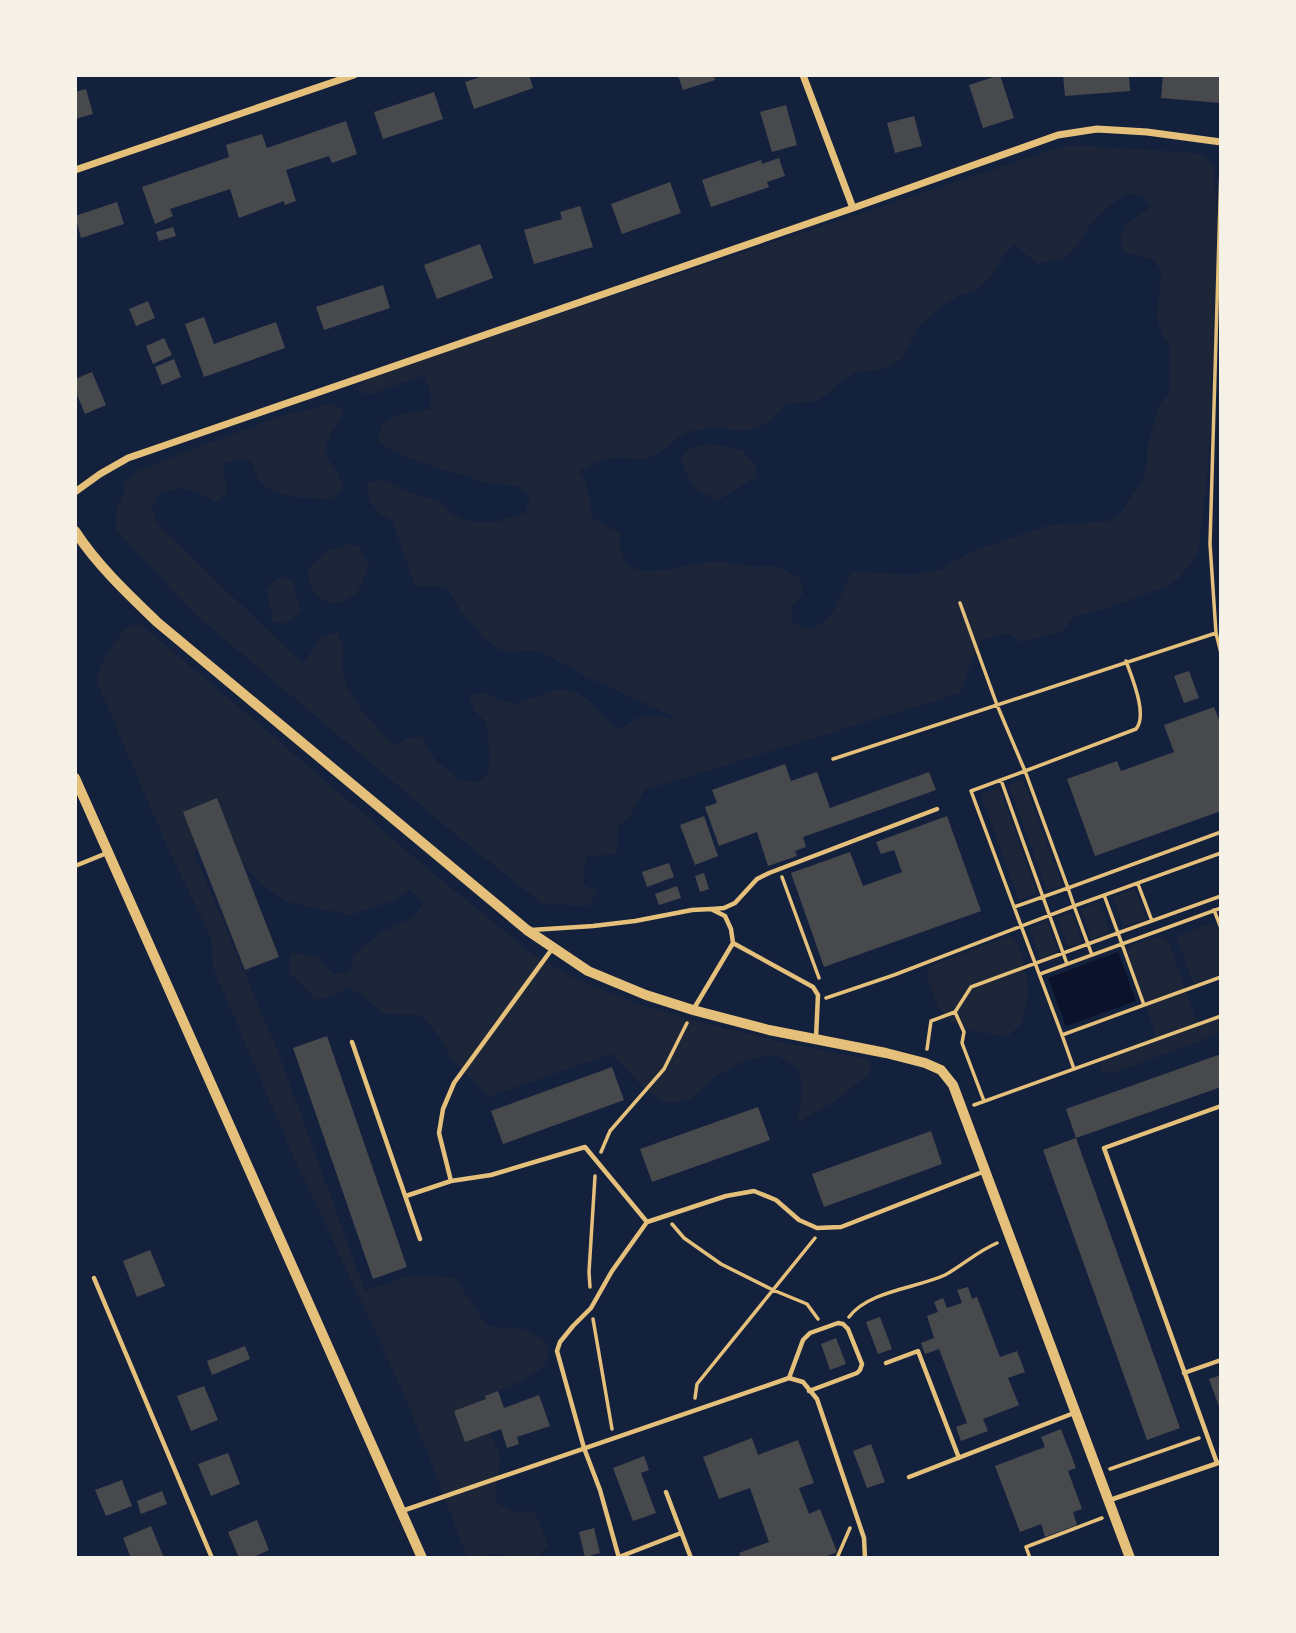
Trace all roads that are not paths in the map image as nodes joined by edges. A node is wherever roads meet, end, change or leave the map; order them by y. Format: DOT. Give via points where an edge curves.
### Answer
graph roads {
  1 [pos="354,75"];
  2 [pos="803,75"];
  3 [pos="1221,142"];
  4 [pos="75,170"];
  5 [pos="853,208"];
  6 [pos="75,492"];
  7 [pos="75,531"];
  8 [pos="75,778"];
  9 [pos="937,809"];
  10 [pos="108,853"];
  11 [pos="75,866"];
  12 [pos="711,909"];
  13 [pos="527,930"];
  14 [pos="733,943"];
  15 [pos="552,948"];
  16 [pos="693,1010"];
  17 [pos="816,1039"];
  18 [pos="352,1042"];
  19 [pos="1221,1106"];
  20 [pos="986,1171"];
  21 [pos="451,1181"];
  22 [pos="406,1196"];
  23 [pos="647,1222"];
  24 [pos="420,1238"];
  25 [pos="94,1278"];
  26 [pos="1221,1360"];
  27 [pos="886,1363"];
  28 [pos="1184,1373"];
  29 [pos="789,1378"];
  30 [pos="809,1391"];
  31 [pos="1075,1413"];
  32 [pos="584,1448"];
  33 [pos="959,1458"];
  34 [pos="1219,1463"];
  35 [pos="909,1477"];
  36 [pos="666,1492"];
  37 [pos="1109,1500"];
  38 [pos="401,1511"];
  39 [pos="681,1533"];
  40 [pos="619,1557"];
  41 [pos="212,1558"];
  42 [pos="422,1558"];
  43 [pos="691,1558"];
  44 [pos="865,1558"];
  45 [pos="1130,1558"];
  1 -- 4 [label="street"];
  2 -- 5 [label="street"];
  3 -- 5 [label="street" via="1097,129 1058,135"];
  5 -- 6 [label="street" via="128,458"];
  7 -- 13 [label="street" via="118,584 157,622"];
  8 -- 10 [label="street"];
  9 -- 12 [label="lane" via="779,869 757,879 735,903"];
  10 -- 11 [label="lane"];
  10 -- 38 [label="street"];
  12 -- 13 [label="lane" via="593,926"];
  12 -- 14 [label="lane" via="725,916"];
  13 -- 15 [label="street"];
  14 -- 16 [label="lane"];
  14 -- 17 [label="lane" via="813,986 818,995"];
  15 -- 16 [label="street" via="588,971"];
  15 -- 21 [label="lane" via="454,1083 439,1132"];
  16 -- 17 [label="street"];
  17 -- 20 [label="street" via="940,1070 953,1085"];
  18 -- 22 [label="lane"];
  19 -- 28 [label="lane" via="1104,1148"];
  20 -- 23 [label="lane" via="841,1227 817,1228 754,1191"];
  20 -- 31 [label="street"];
  21 -- 22 [label="lane"];
  21 -- 23 [label="lane" via="491,1175 585,1147"];
  22 -- 24 [label="lane"];
  23 -- 32 [label="lane" via="557,1351"];
  25 -- 41 [label="lane"];
  26 -- 28 [label="lane"];
  27 -- 33 [label="lane" via="918,1350"];
  28 -- 34 [label="lane"];
  29 -- 30 [label="lane" via="803,1382"];
  29 -- 30 [label="lane" via="810,1333 844,1324 862,1364 860,1370"];
  29 -- 32 [label="lane"];
  30 -- 44 [label="lane" via="817,1399 856,1513"];
  31 -- 33 [label="lane"];
  31 -- 37 [label="street"];
  32 -- 38 [label="lane"];
  32 -- 40 [label="lane"];
  33 -- 35 [label="lane"];
  34 -- 37 [label="lane"];
  36 -- 39 [label="lane"];
  37 -- 45 [label="street"];
  38 -- 42 [label="street"];
  39 -- 40 [label="lane"];
  39 -- 43 [label="lane"];
}
